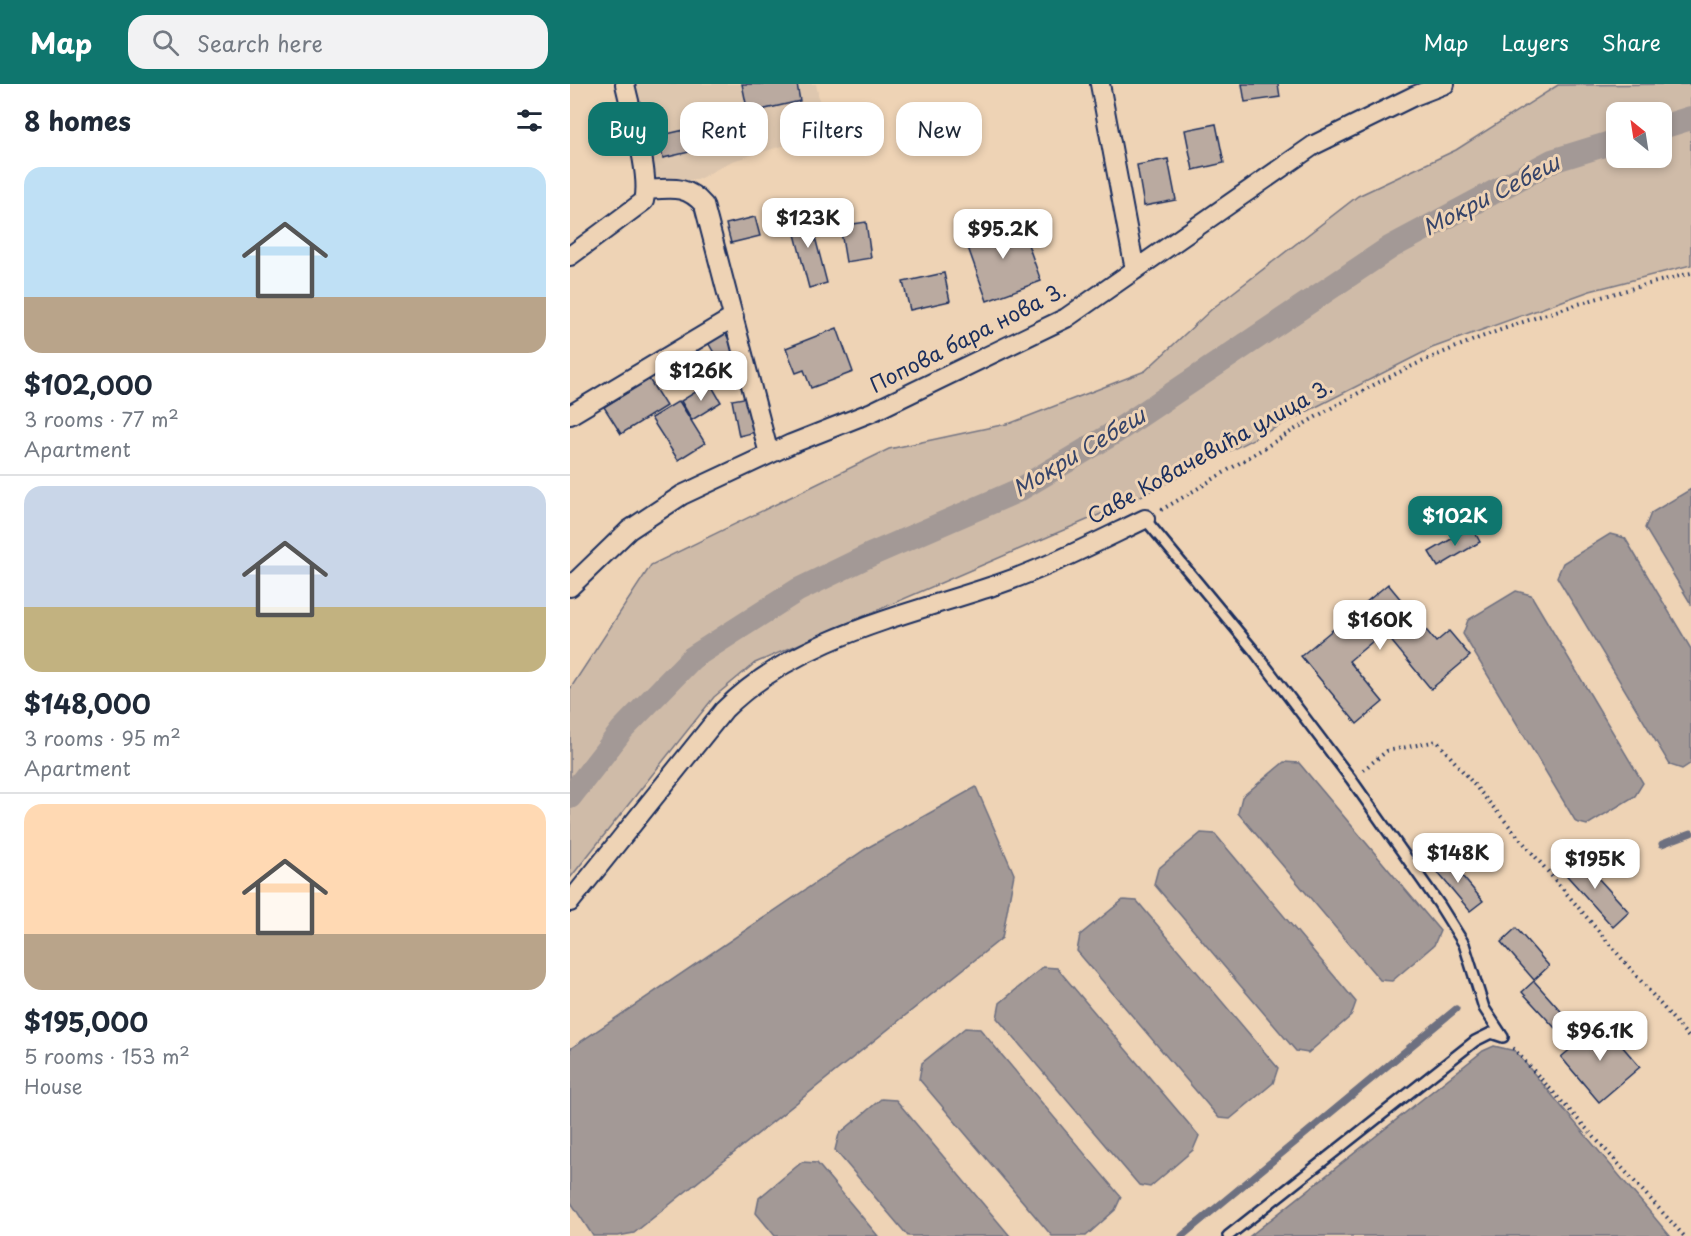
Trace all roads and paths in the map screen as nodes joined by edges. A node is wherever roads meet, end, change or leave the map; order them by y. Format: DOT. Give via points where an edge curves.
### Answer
graph roads {
  1 [pos="625,84"];
  2 [pos="1100,84"];
  3 [pos="1445,84"];
  4 [pos="647,190"];
  5 [pos="570,256"];
  6 [pos="1135,270"];
  7 [pos="1691,273"];
  8 [pos="734,317"];
  9 [pos="570,415"];
  10 [pos="769,454"];
  11 [pos="1145,519"];
  12 [pos="570,587"];
  13 [pos="1351,779"];
  14 [pos="570,902"];
  15 [pos="1503,1037"];
  16 [pos="1691,1040"];
  17 [pos="1228,1236"];
  18 [pos="1684,1236"];
  1 -- 4 [label="street"];
  2 -- 6 [label="street"];
  3 -- 6 [label="street, Попова бара нова 3." via="1314,145"];
  4 -- 5 [label="street" via="636,210"];
  4 -- 8 [label="street" via="676,187 704,205"];
  6 -- 10 [label="street, Попова бара нова 3." via="1066,318 872,412"];
  7 -- 11 [label="path, Саве Ковачевића улица 3." via="1592,298 1435,356 1310,419"];
  8 -- 9 [label="street"];
  8 -- 10 [label="street"];
  10 -- 12 [label="street, Попова бара нова 3." via="649,515"];
  11 -- 13 [label="lane" via="1255,652"];
  11 -- 14 [label="street, Саве Ковачевића улица 3." via="1002,583 863,628 796,657 752,684 724,710"];
  13 -- 15 [label="lane" via="1464,944 1484,1008"];
  13 -- 16 [label="path" via="1387,751 1437,741"];
  15 -- 17 [label="lane" via="1491,1033 1475,1041"];
  15 -- 18 [label="path"];
}
